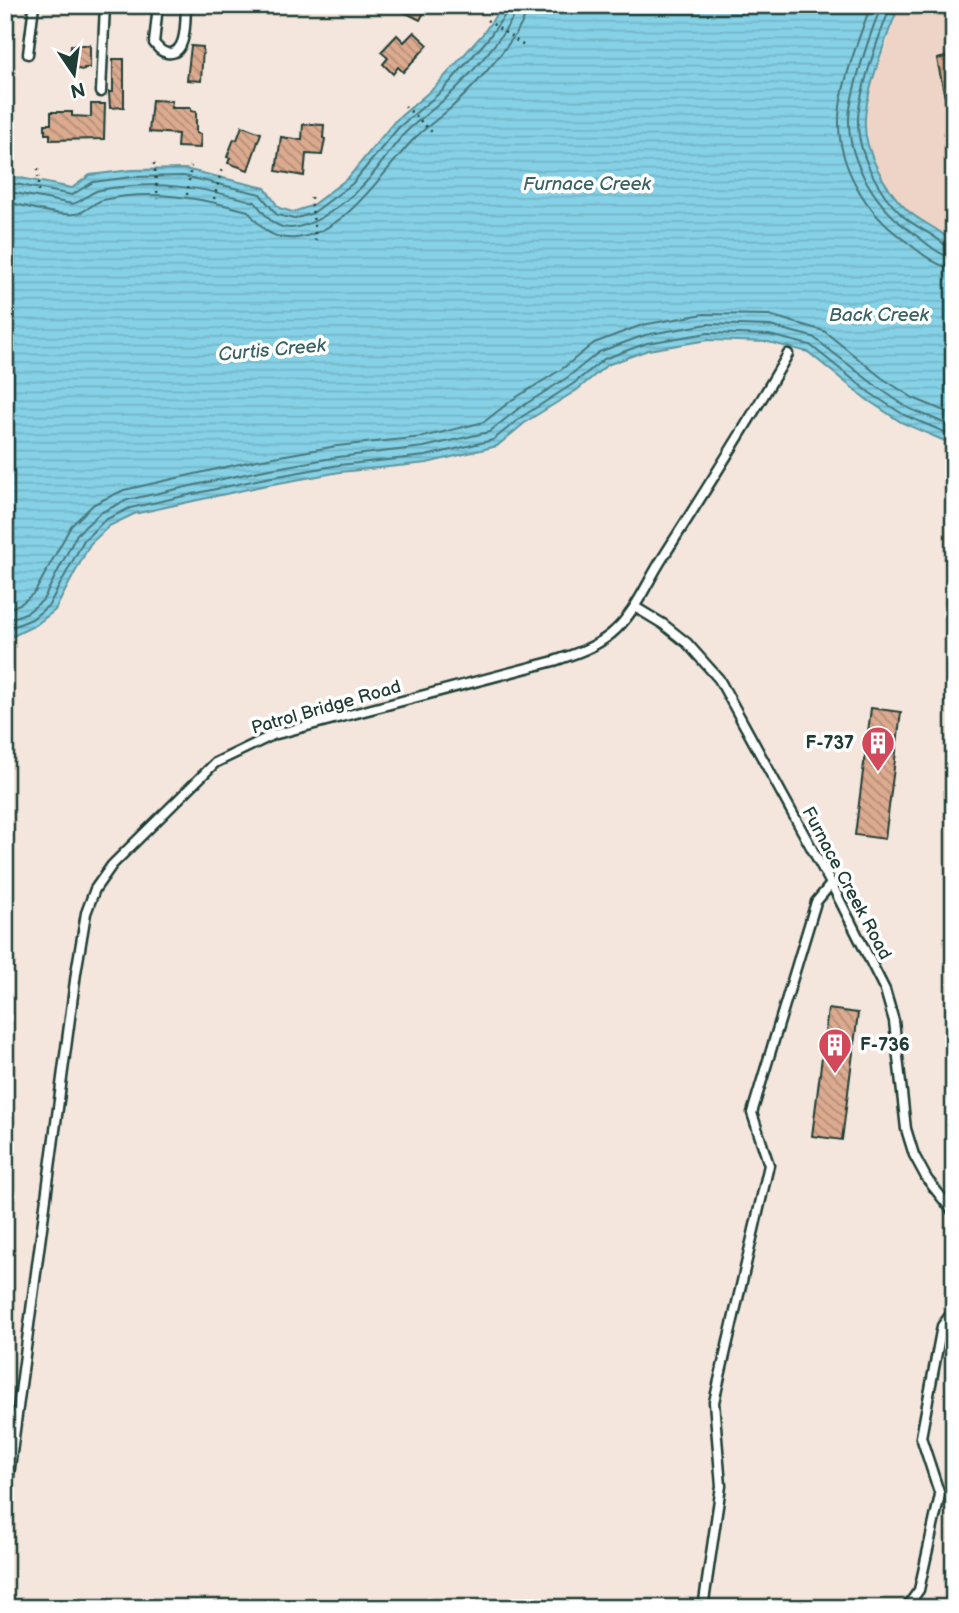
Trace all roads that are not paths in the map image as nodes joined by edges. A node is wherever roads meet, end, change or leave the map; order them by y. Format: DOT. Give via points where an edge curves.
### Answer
graph roads {
  1 [pos="34,5"];
  2 [pos="106,5"];
  3 [pos="158,5"];
  4 [pos="187,5"];
  5 [pos="28,54"];
  6 [pos="101,92"];
  7 [pos="788,354"];
  8 [pos="635,607"];
  9 [pos="831,884"];
  10 [pos="954,1213"];
  11 [pos="954,1310"];
  12 [pos="5,1505"];
  13 [pos="703,1608"];
  14 [pos="906,1608"];
  1 -- 5 [label="lane"];
  2 -- 6 [label="lane"];
  3 -- 4 [label="lane" via="154,43 172,53 183,41"];
  7 -- 8 [label="lane, Patrol Bridge Road"];
  8 -- 9 [label="lane, Furnace Creek Road" via="687,642 719,679"];
  8 -- 12 [label="lane, Patrol Bridge Road" via="612,633 586,650 273,735 234,752 215,763 111,866 86,913"];
  9 -- 10 [label="lane, Furnace Creek Road" via="886,990 894,1021 906,1129 914,1155"];
  9 -- 13 [label="lane" via="816,902 752,1113 769,1165 714,1402 721,1486"];
  11 -- 14 [label="lane" via="942,1326 921,1437 940,1495 919,1590"];
}
